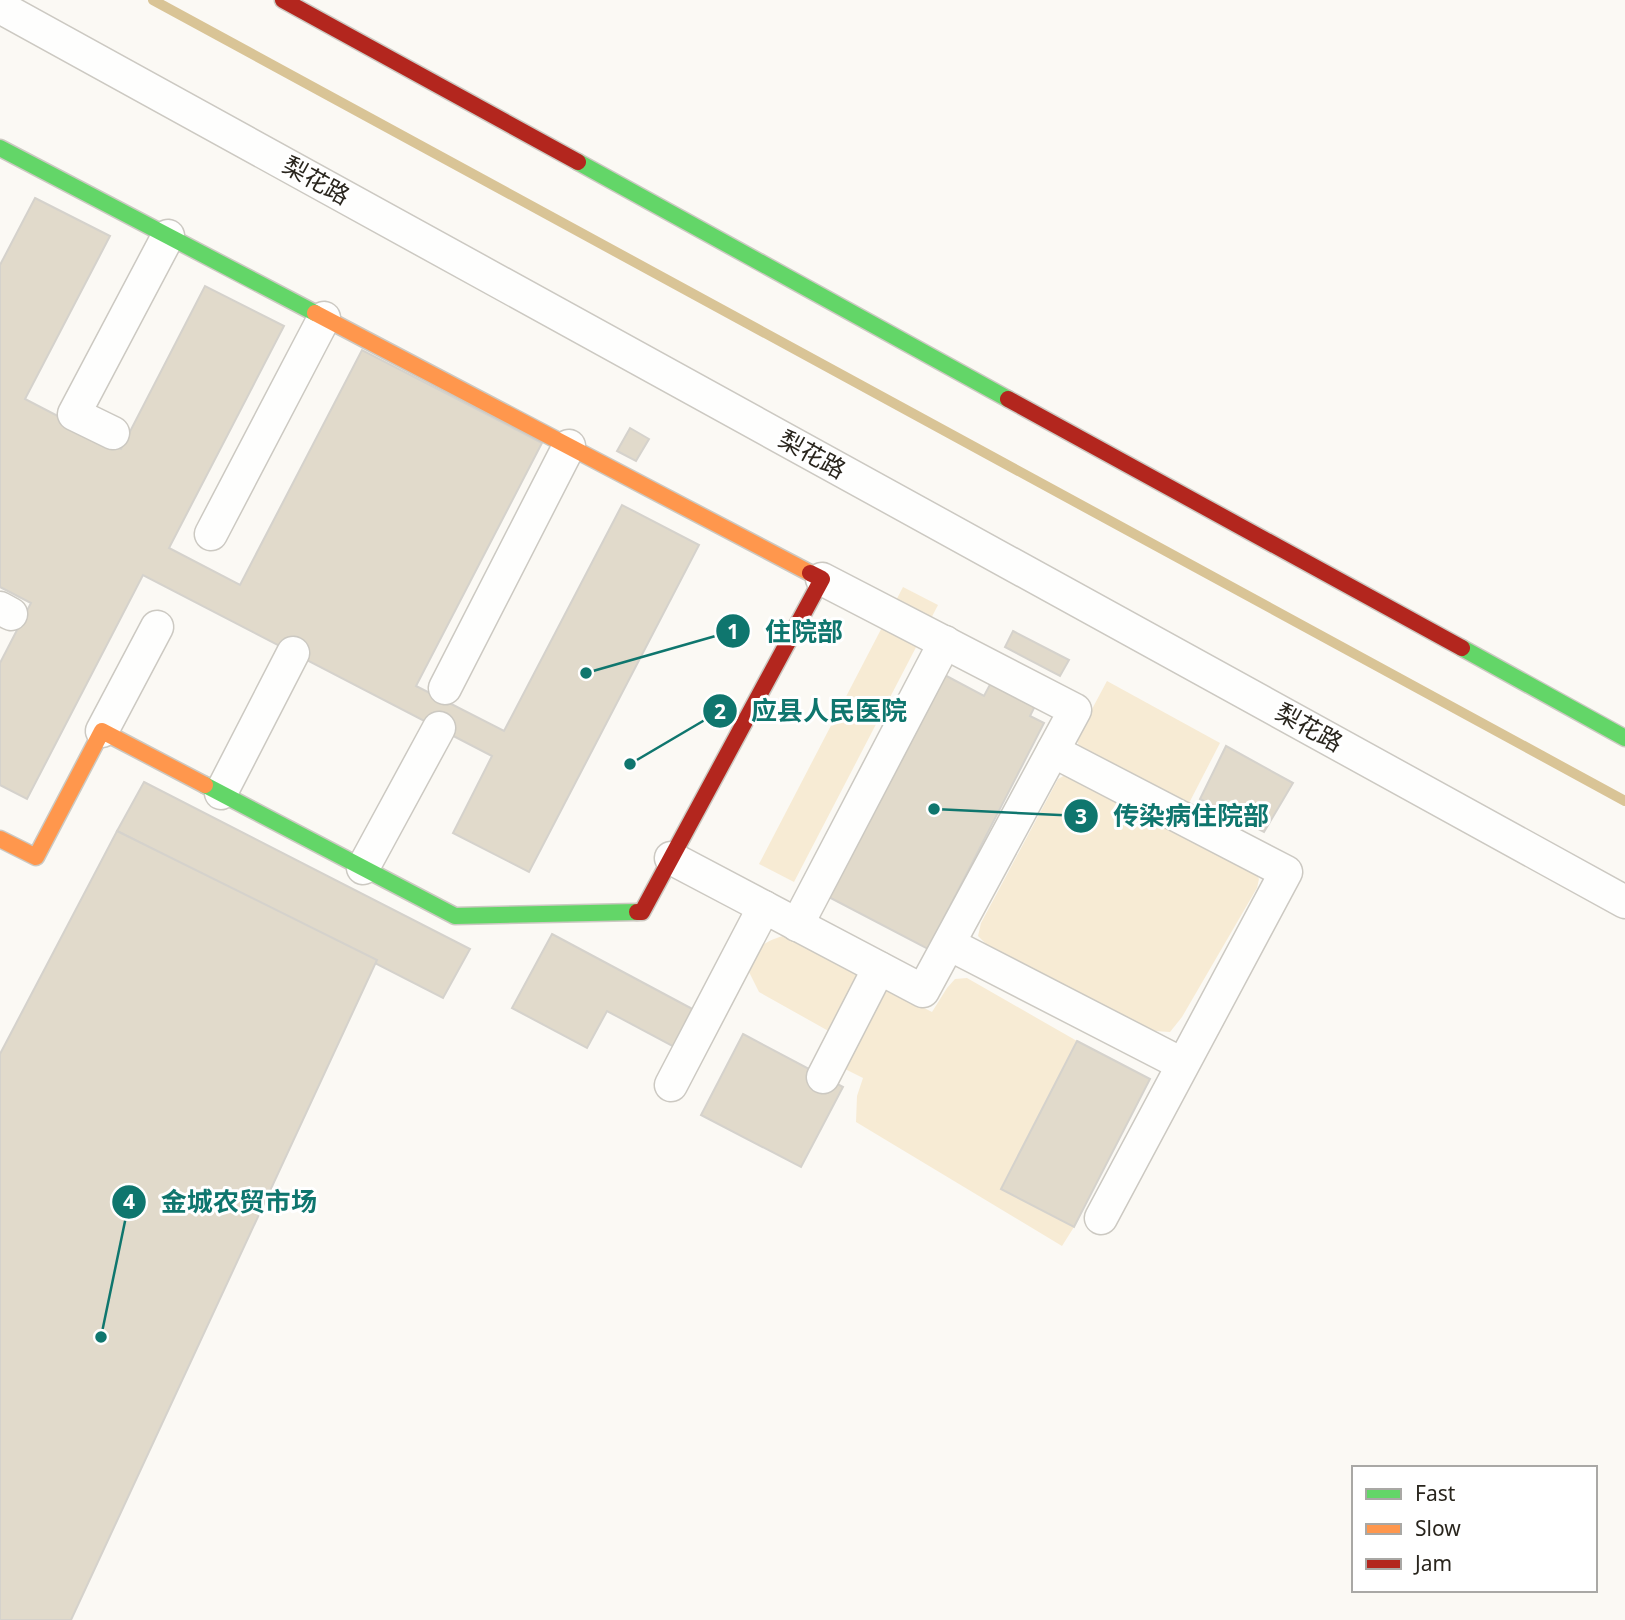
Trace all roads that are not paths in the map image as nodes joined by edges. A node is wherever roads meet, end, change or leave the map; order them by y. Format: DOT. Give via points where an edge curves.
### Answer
graph roads {
  1 [pos="283,0"];
  2 [pos="0,7"];
  3 [pos="0,148"];
  4 [pos="168,236"];
  5 [pos="324,318"];
  6 [pos="113,433"];
  7 [pos="569,446"];
  8 [pos="211,534"];
  9 [pos="822,579"];
  10 [pos="157,627"];
  11 [pos="945,642"];
  12 [pos="293,653"];
  13 [pos="445,688"];
  14 [pos="439,728"];
  15 [pos="102,731"];
  16 [pos="1625,738"];
  17 [pos="1053,751"];
  18 [pos="221,793"];
  19 [pos="0,839"];
  20 [pos="671,858"];
  21 [pos="363,868"];
  22 [pos="1625,902"];
  23 [pos="764,907"];
  24 [pos="797,925"];
  25 [pos="949,944"];
  26 [pos="878,968"];
  27 [pos="1182,1064"];
  28 [pos="823,1077"];
  29 [pos="671,1085"];
  30 [pos="1101,1218"];
  1 -- 16 [label="street"];
  2 -- 22 [label="street, 梨花路"];
  3 -- 4 [label="street"];
  4 -- 5 [label="street"];
  4 -- 6 [label="street" via="74,414"];
  5 -- 7 [label="street"];
  5 -- 8 [label="street"];
  7 -- 9 [label="street"];
  7 -- 13 [label="street"];
  9 -- 11 [label="street"];
  9 -- 20 [label="street"];
  10 -- 15 [label="street"];
  11 -- 17 [label="street" via="1075,710"];
  11 -- 24 [label="street"];
  12 -- 18 [label="street"];
  14 -- 21 [label="street"];
  15 -- 18 [label="street"];
  15 -- 19 [label="street" via="36,857"];
  17 -- 25 [label="street"];
  17 -- 27 [label="street" via="1286,872"];
  18 -- 21 [label="street"];
  20 -- 21 [label="street" via="642,912 455,916"];
  20 -- 23 [label="street"];
  23 -- 24 [label="street"];
  23 -- 29 [label="street"];
  24 -- 26 [label="street"];
  25 -- 26 [label="street" via="923,991"];
  25 -- 27 [label="street"];
  26 -- 28 [label="street"];
  27 -- 30 [label="street"];
}
